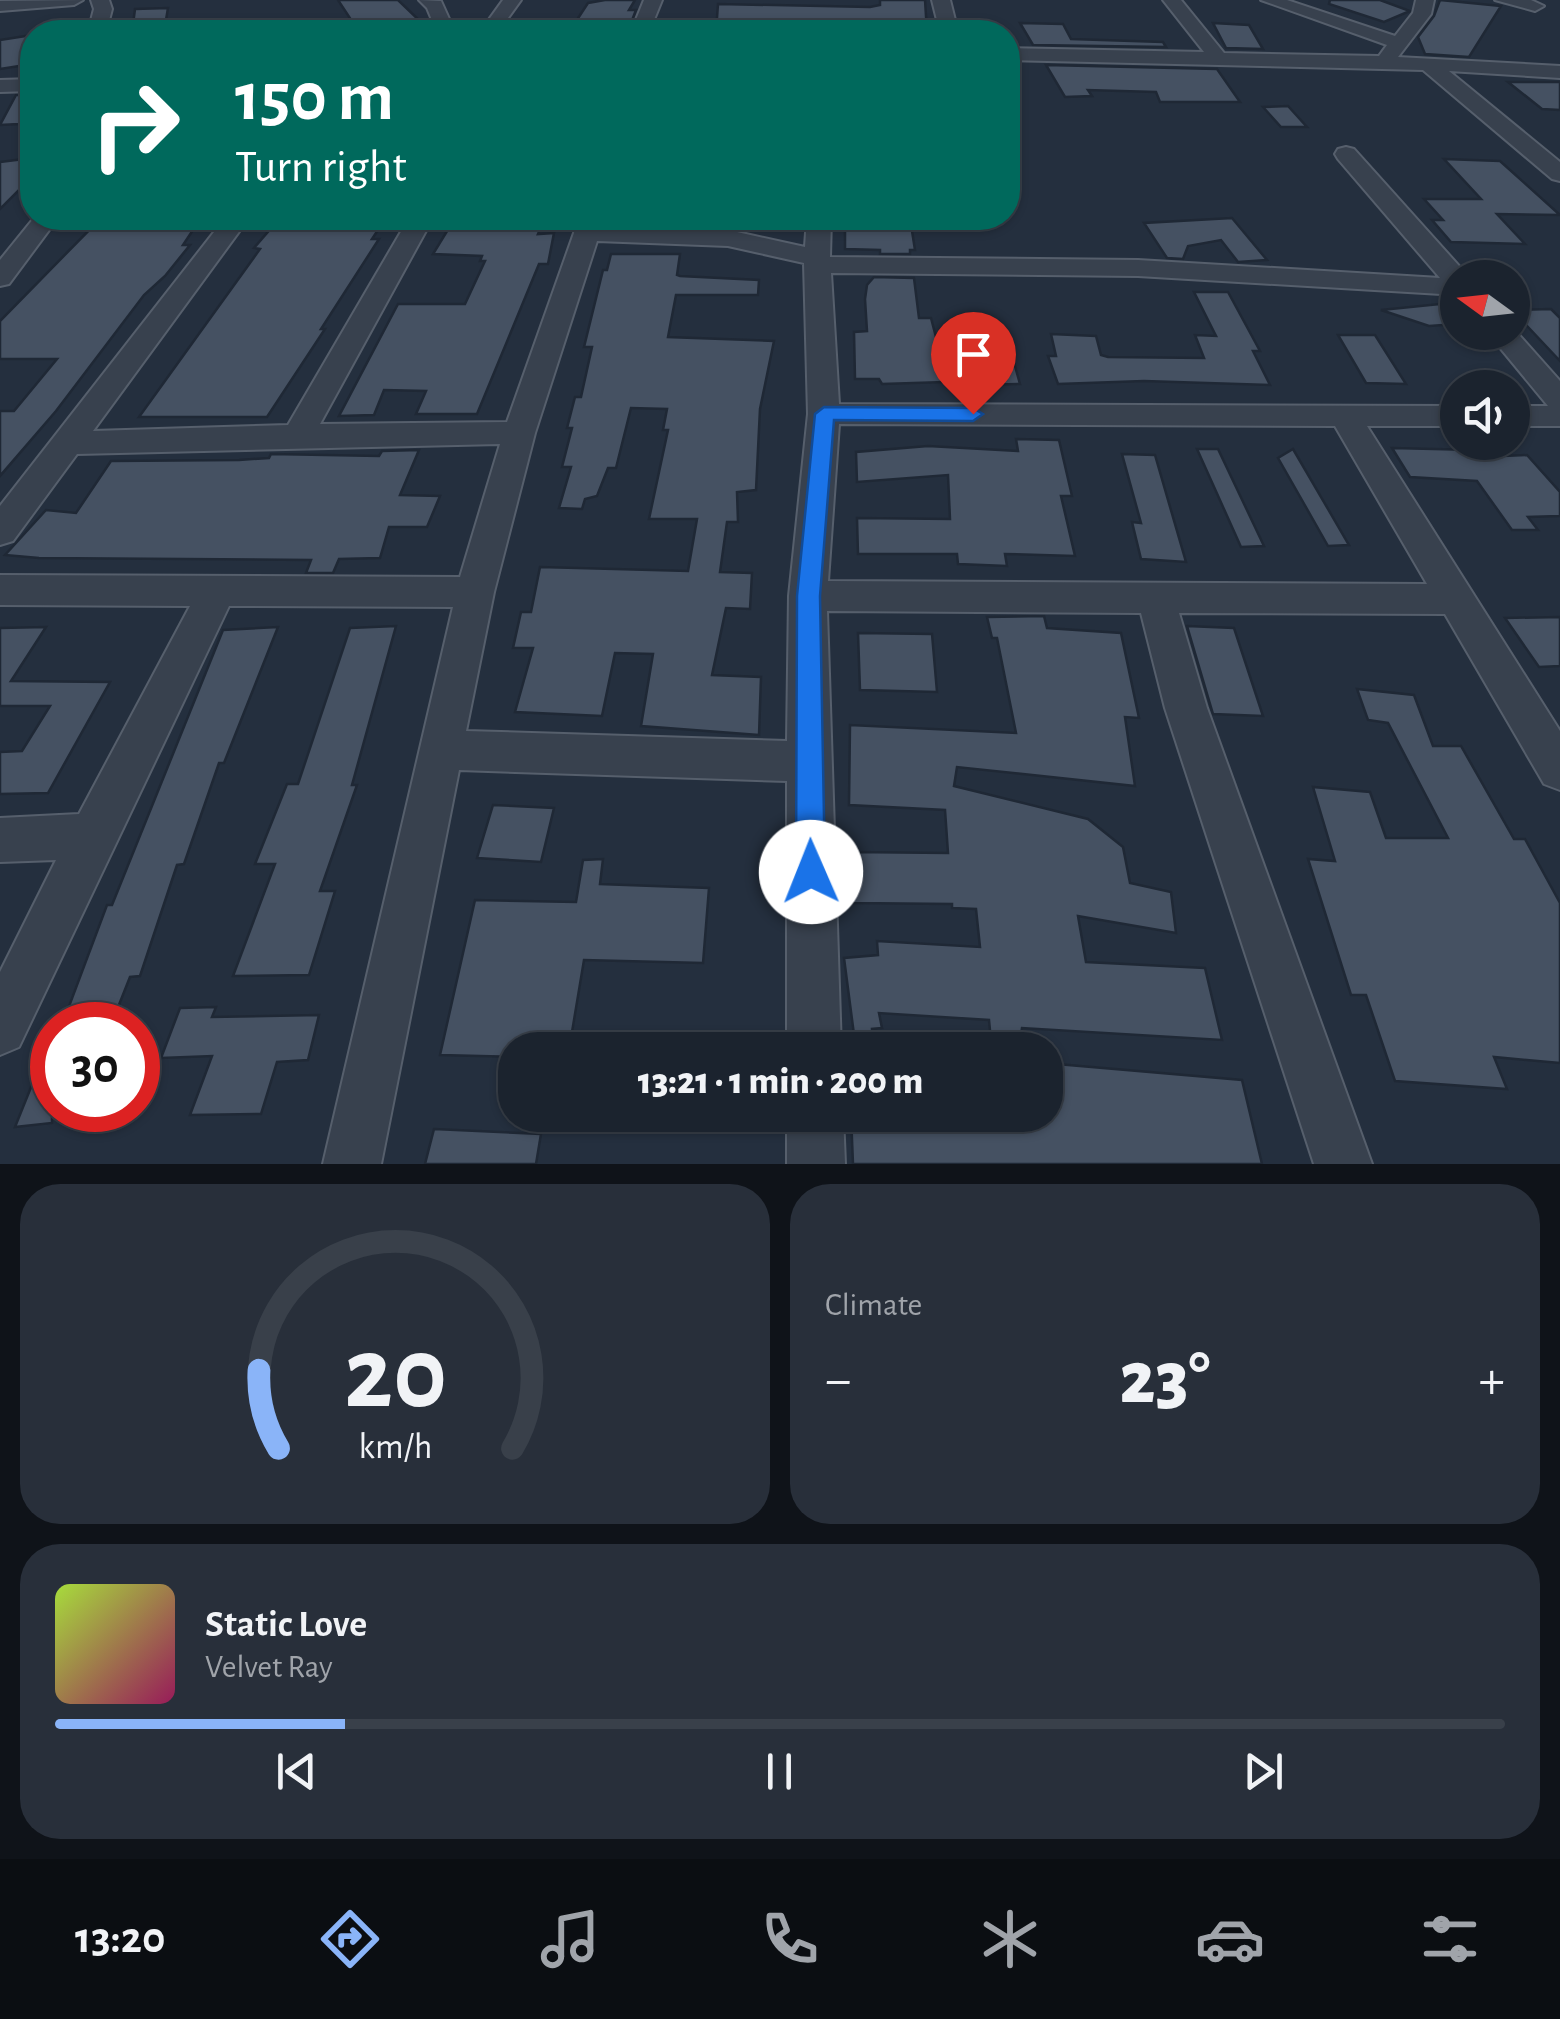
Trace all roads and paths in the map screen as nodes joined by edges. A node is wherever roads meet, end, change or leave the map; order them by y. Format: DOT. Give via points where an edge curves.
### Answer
graph roads {
  1 [pos="74,0"];
  2 [pos="428,0"];
  3 [pos="1172,0"];
  4 [pos="1270,0"];
  5 [pos="1425,0"];
  6 [pos="1504,0"];
  7 [pos="0,6"];
  8 [pos="1535,6"];
  9 [pos="442,20"];
  10 [pos="1396,42"];
  11 [pos="1020,54"];
  12 [pos="1220,60"];
  13 [pos="1384,62"];
  14 [pos="1430,66"];
  15 [pos="1560,72"];
  16 [pos="1346,154"];
  17 [pos="1560,174"];
  18 [pos="37,230"];
  19 [pos="227,230"];
  20 [pos="413,230"];
  21 [pos="585,230"];
  22 [pos="641,230"];
  23 [pos="818,230"];
  24 [pos="817,261"];
  25 [pos="1440,263"];
  26 [pos="0,278"];
  27 [pos="1440,283"];
  28 [pos="1517,350"];
  29 [pos="1560,400"];
  30 [pos="824,414"];
  31 [pos="1345,416"];
  32 [pos="1440,416"];
  33 [pos="1530,416"];
  34 [pos="1560,416"];
  35 [pos="519,432"];
  36 [pos="298,435"];
  37 [pos="68,442"];
  38 [pos="0,532"];
  39 [pos="0,590"];
  40 [pos="217,591"];
  41 [pos="475,592"];
  42 [pos="1155,595"];
  43 [pos="808,596"];
  44 [pos="1454,598"];
  45 [pos="444,750"];
  46 [pos="808,762"];
  47 [pos="1560,770"];
  48 [pos="92,836"];
  49 [pos="0,840"];
  50 [pos="0,1028"];
  51 [pos="814,1032"];
  52 [pos="815,1132"];
  53 [pos="352,1164"];
  54 [pos="816,1164"];
  55 [pos="1343,1164"];
  1 -- 7 [label="street"];
  2 -- 9 [label="street"];
  3 -- 12 [label="street"];
  4 -- 10 [label="street"];
  5 -- 10 [label="street" via="1422,14"];
  6 -- 8 [label="street"];
  10 -- 13 [label="street"];
  11 -- 12 [label="street"];
  12 -- 13 [label="street"];
  13 -- 14 [label="street"];
  14 -- 15 [label="street"];
  14 -- 17 [label="street"];
  16 -- 25 [label="street"];
  18 -- 26 [label="street"];
  19 -- 37 [label="street"];
  20 -- 36 [label="street"];
  21 -- 35 [label="street"];
  22 -- 24 [label="street" via="728,238"];
  23 -- 24 [label="street"];
  24 -- 27 [label="street"];
  24 -- 30 [label="street"];
  28 -- 29 [label="street"];
  30 -- 31 [label="street"];
  30 -- 43 [label="street"];
  31 -- 32 [label="street"];
  31 -- 44 [label="street"];
  33 -- 34 [label="street"];
  35 -- 36 [label="street"];
  35 -- 41 [label="street"];
  36 -- 37 [label="street"];
  37 -- 38 [label="street"];
  39 -- 40 [label="street"];
  40 -- 41 [label="street"];
  40 -- 48 [label="street"];
  41 -- 45 [label="street"];
  42 -- 43 [label="street"];
  42 -- 44 [label="street"];
  42 -- 55 [label="street" via="1186,708"];
  43 -- 46 [label="street"];
  44 -- 47 [label="street"];
  45 -- 46 [label="street"];
  45 -- 53 [label="street"];
  46 -- 51 [label="street"];
  48 -- 49 [label="street"];
  48 -- 50 [label="street"];
  52 -- 54 [label="street"];
}
